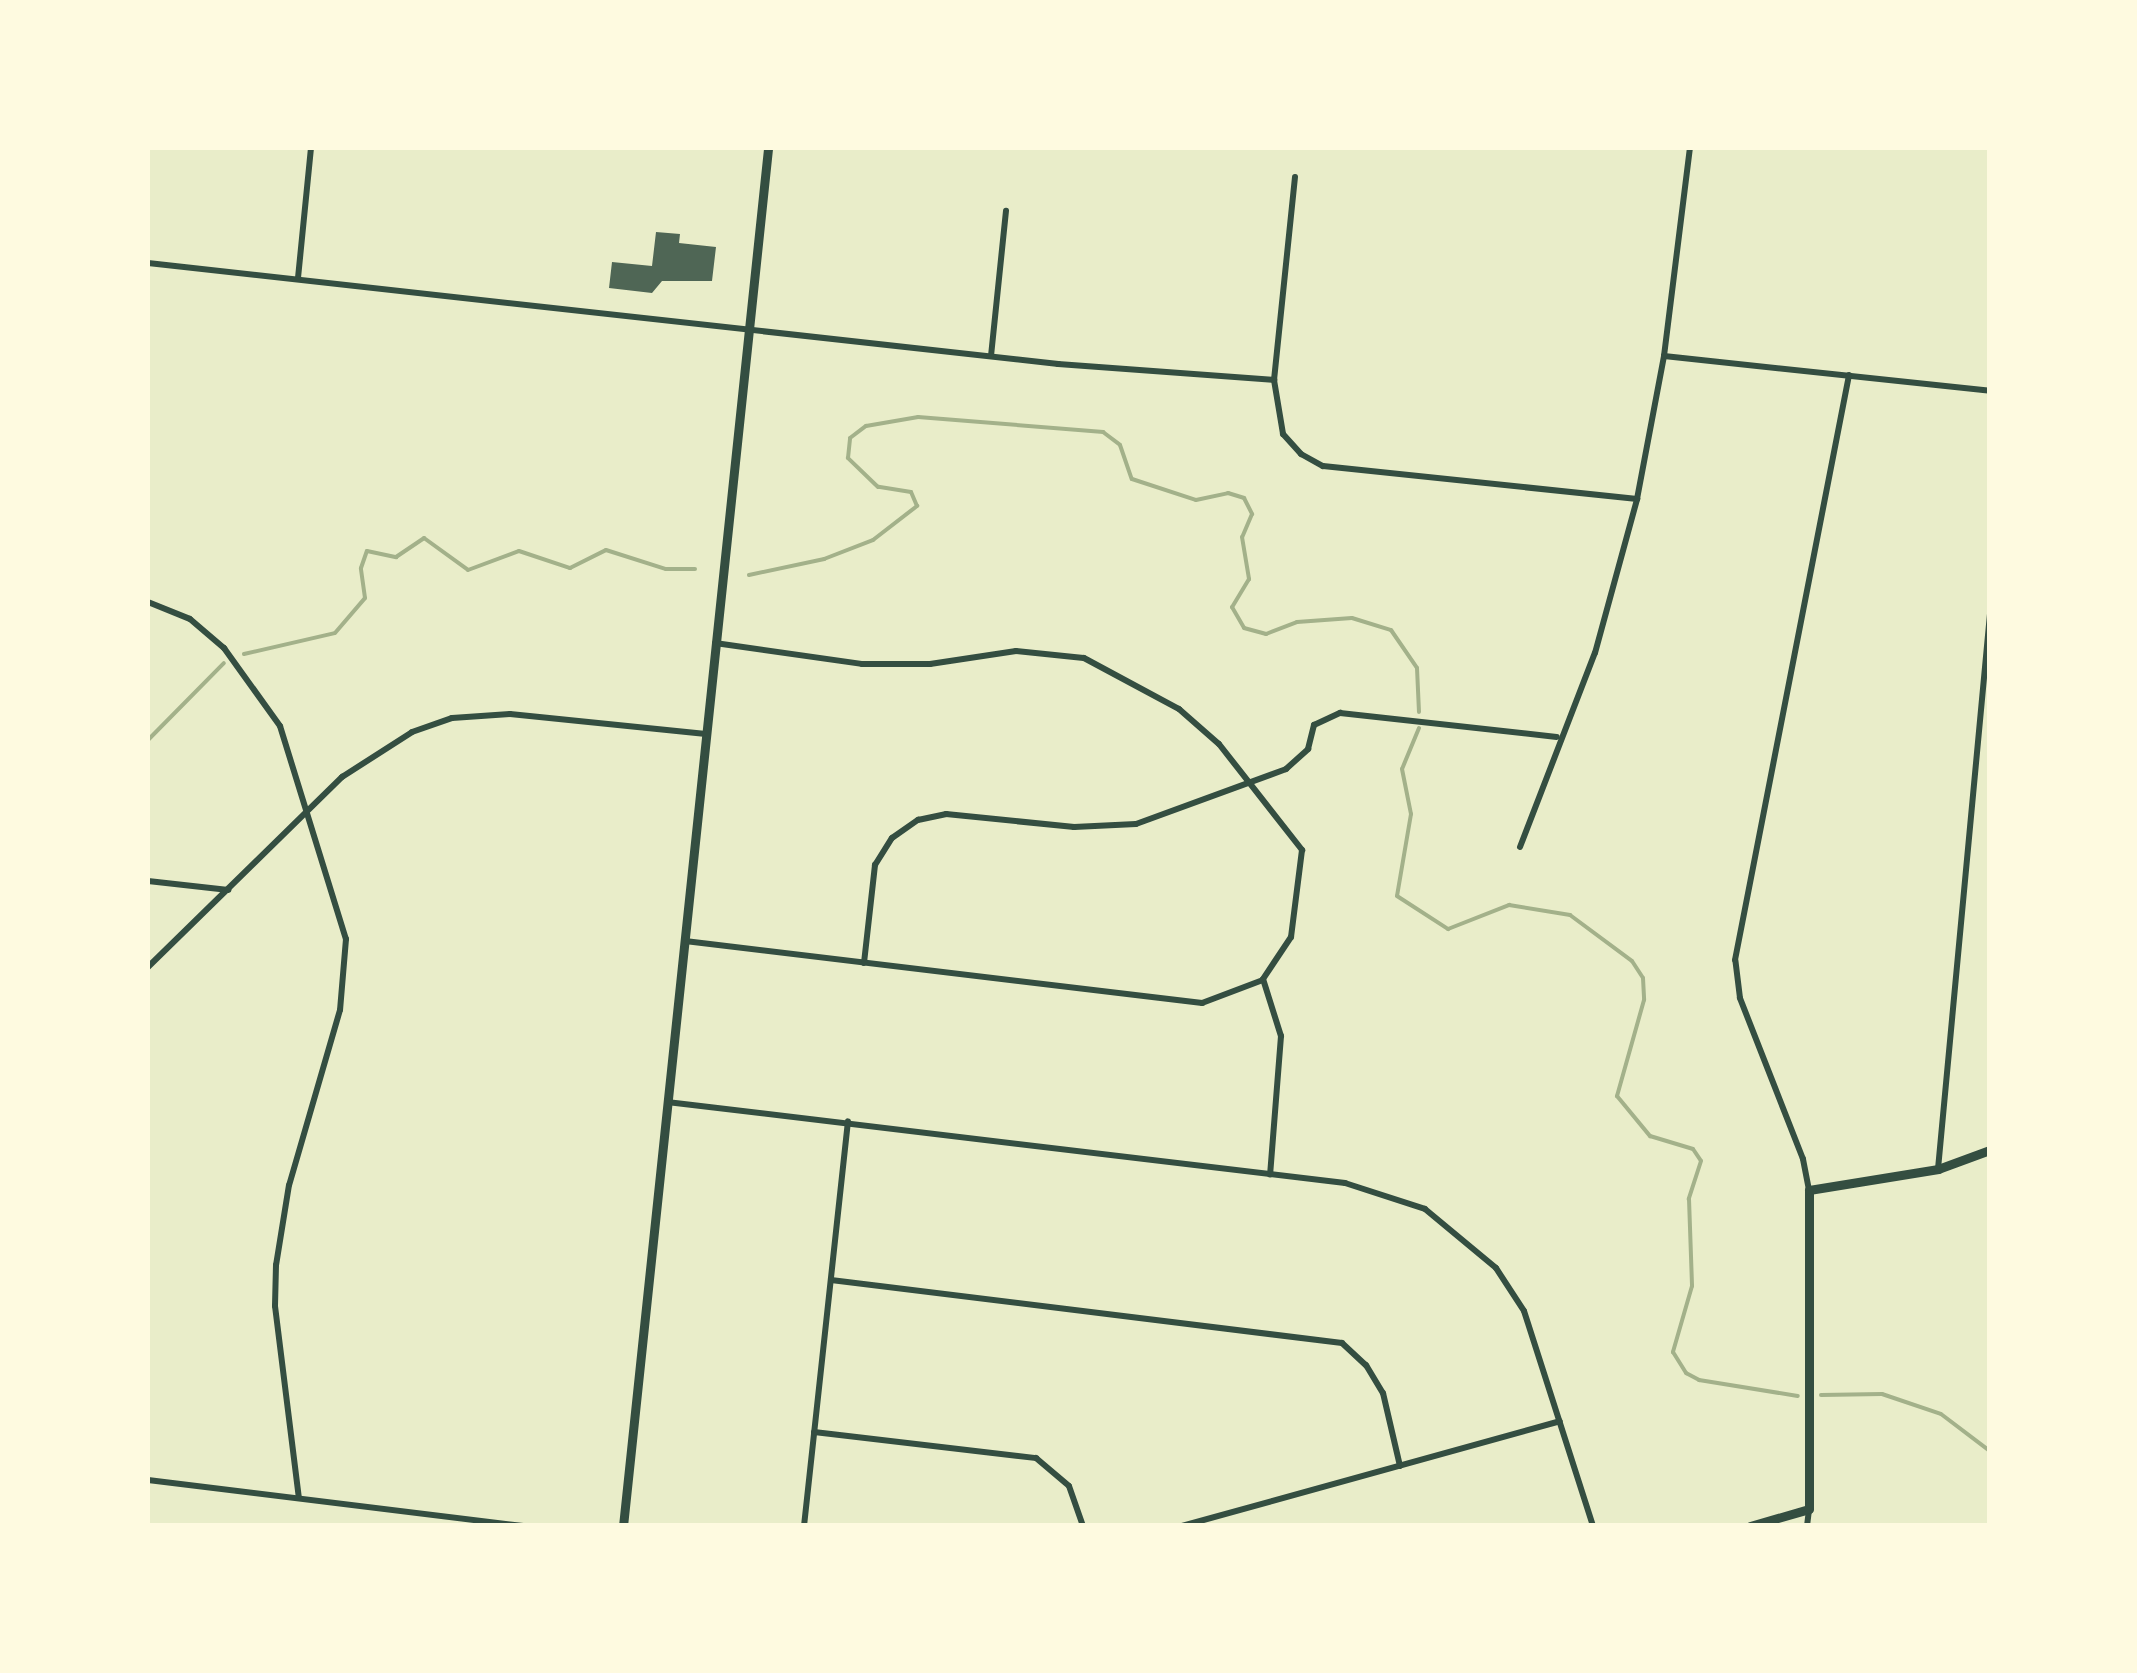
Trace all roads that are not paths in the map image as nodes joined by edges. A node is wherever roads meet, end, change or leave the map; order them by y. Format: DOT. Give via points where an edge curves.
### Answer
graph roads {
  1 [pos="311,148"];
  2 [pos="768,148"];
  3 [pos="1690,148"];
  4 [pos="1294,177"];
  5 [pos="1006,212"];
  6 [pos="148,263"];
  7 [pos="298,278"];
  8 [pos="749,326"];
  9 [pos="991,356"];
  10 [pos="1664,356"];
  11 [pos="1848,374"];
  12 [pos="1274,380"];
  13 [pos="1990,391"];
  14 [pos="1637,499"];
  15 [pos="148,602"];
  16 [pos="1990,614"];
  17 [pos="715,643"];
  18 [pos="706,734"];
  19 [pos="1557,737"];
  20 [pos="1252,785"];
  21 [pos="310,810"];
  22 [pos="1520,846"];
  23 [pos="148,880"];
  24 [pos="228,890"];
  25 [pos="684,941"];
  26 [pos="864,963"];
  27 [pos="148,968"];
  28 [pos="1263,979"];
  29 [pos="666,1102"];
  30 [pos="848,1120"];
  31 [pos="1990,1150"];
  32 [pos="1938,1169"];
  33 [pos="1270,1175"];
  34 [pos="1808,1190"];
  35 [pos="831,1280"];
  36 [pos="1560,1422"];
  37 [pos="814,1432"];
  38 [pos="1400,1466"];
  39 [pos="148,1480"];
  40 [pos="298,1498"];
  41 [pos="1808,1508"];
  42 [pos="522,1526"];
  43 [pos="623,1526"];
  44 [pos="804,1526"];
  45 [pos="1082,1526"];
  46 [pos="1182,1526"];
  47 [pos="1593,1526"];
  48 [pos="1750,1526"];
  49 [pos="1807,1526"];
  1 -- 7 [label="street"];
  2 -- 8 [label="main road"];
  3 -- 10 [label="street"];
  4 -- 12 [label="street"];
  5 -- 9 [label="street"];
  6 -- 7 [label="street"];
  7 -- 8 [label="street"];
  8 -- 9 [label="street"];
  8 -- 17 [label="main road"];
  9 -- 12 [label="street"];
  10 -- 11 [label="street"];
  10 -- 14 [label="street"];
  11 -- 13 [label="street"];
  11 -- 34 [label="street" via="1735,960 1740,998 1803,1159"];
  12 -- 14 [label="street" via="1283,434 1323,466"];
  14 -- 19 [label="street" via="1595,653"];
  15 -- 21 [label="street" via="190,619 252,680 280,726"];
  16 -- 32 [label="street"];
  17 -- 18 [label="main road"];
  17 -- 20 [label="street" via="862,664 930,664 1016,651 1084,658 1180,709"];
  18 -- 21 [label="street" via="510,714 452,718 375,752"];
  18 -- 25 [label="main road"];
  19 -- 20 [label="street" via="1340,713 1314,726 1308,749"];
  19 -- 22 [label="street"];
  20 -- 26 [label="street" via="1122,826 946,814 918,820 892,838 875,865"];
  20 -- 28 [label="street" via="1302,850 1291,936"];
  21 -- 24 [label="street"];
  21 -- 40 [label="street" via="341,914 347,965 289,1185 276,1266 274,1306"];
  23 -- 24 [label="street"];
  24 -- 27 [label="street"];
  25 -- 26 [label="street"];
  25 -- 29 [label="main road"];
  26 -- 28 [label="street" via="1202,1003"];
  28 -- 33 [label="street" via="1281,1036"];
  29 -- 30 [label="street"];
  29 -- 43 [label="main road"];
  30 -- 33 [label="street"];
  30 -- 35 [label="street"];
  31 -- 32 [label="main road"];
  32 -- 34 [label="main road"];
  33 -- 36 [label="street" via="1386,1192 1466,1238 1524,1311"];
  34 -- 41 [label="main road"];
  35 -- 37 [label="street"];
  35 -- 38 [label="street" via="1342,1343 1383,1393"];
  36 -- 38 [label="street"];
  36 -- 47 [label="street"];
  37 -- 44 [label="street"];
  37 -- 45 [label="street" via="1036,1458 1069,1486"];
  38 -- 46 [label="street"];
  39 -- 40 [label="street"];
  40 -- 42 [label="street"];
  41 -- 48 [label="main road"];
  41 -- 49 [label="street"];
}
